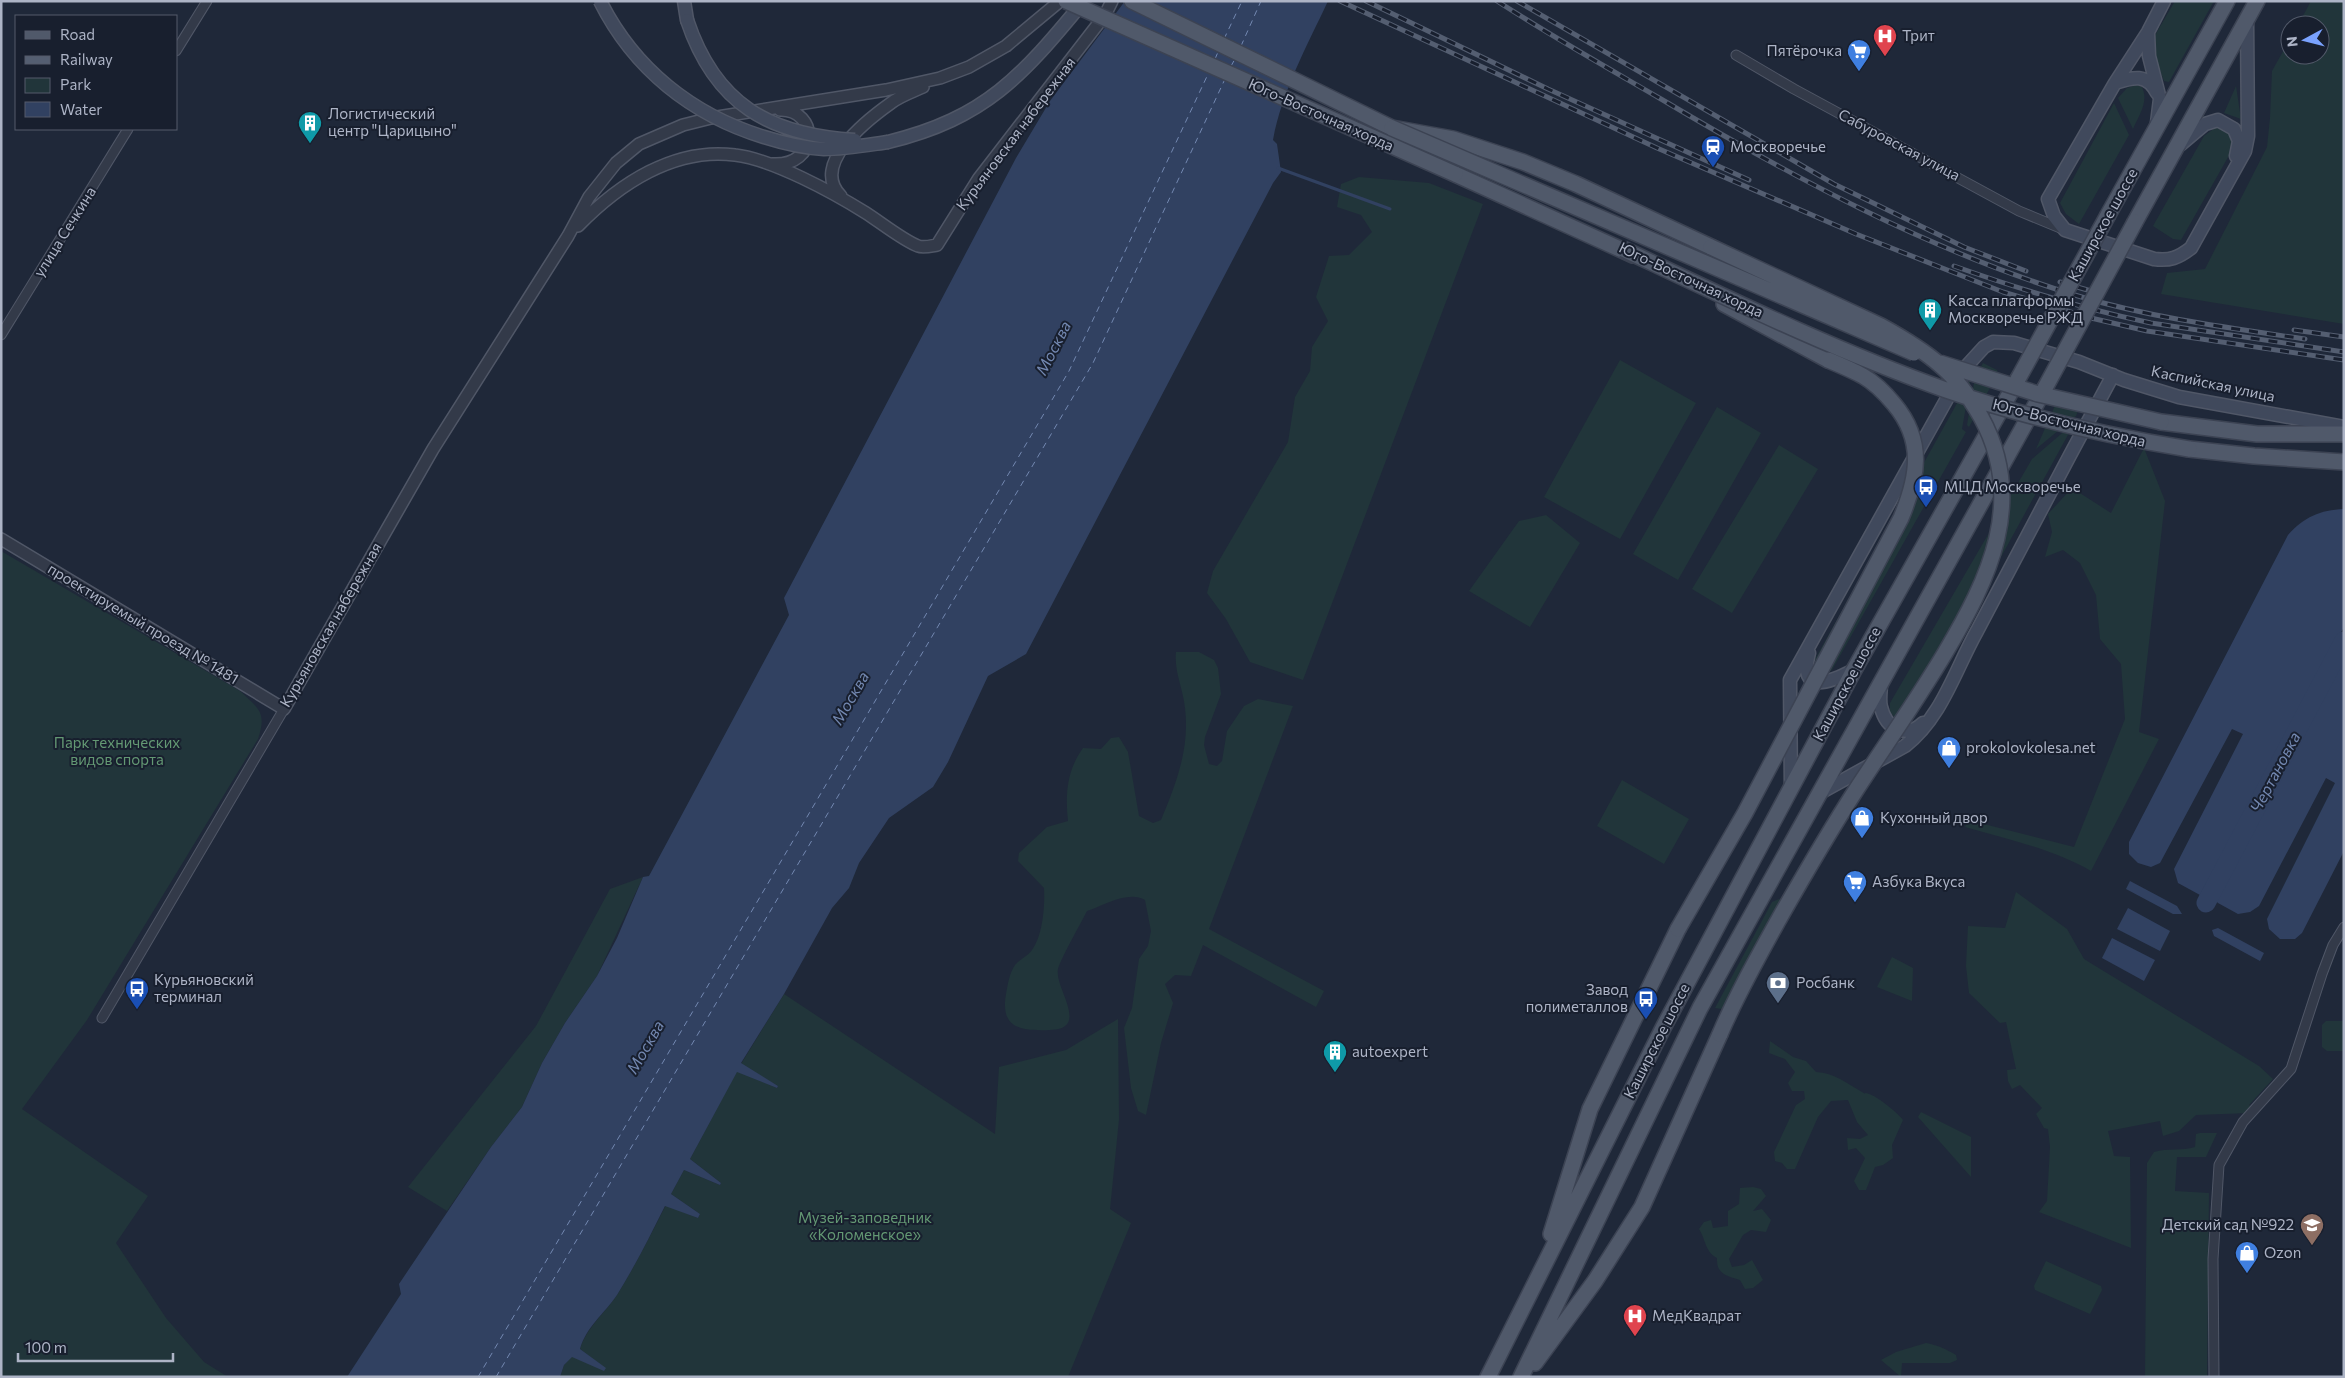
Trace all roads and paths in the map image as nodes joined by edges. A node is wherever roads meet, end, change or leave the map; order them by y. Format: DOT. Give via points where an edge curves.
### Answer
graph roads {
  1 [pos="207,1"];
  2 [pos="600,1"];
  3 [pos="684,1"];
  4 [pos="1060,1"];
  5 [pos="1066,1"];
  6 [pos="1084,1"];
  7 [pos="1112,1"];
  8 [pos="1132,1"];
  9 [pos="1137,1"];
  10 [pos="2164,1"];
  11 [pos="2227,1"];
  12 [pos="2257,1"];
  13 [pos="1156,12"];
  14 [pos="2246,20"];
  15 [pos="2148,32"];
  16 [pos="178,48"];
  17 [pos="1736,55"];
  18 [pos="940,78"];
  19 [pos="2115,83"];
  20 [pos="2160,99"];
  21 [pos="766,110"];
  22 [pos="1392,128"];
  23 [pos="127,130"];
  24 [pos="2156,131"];
  25 [pos="888,142"];
  26 [pos="2174,149"];
  27 [pos="767,163"];
  28 [pos="2235,167"];
  29 [pos="844,199"];
  30 [pos="2065,230"];
  31 [pos="568,236"];
  32 [pos="1623,249"];
  33 [pos="1,335"];
  34 [pos="2113,375"];
  35 [pos="2344,427"];
  36 [pos="2344,434"];
  37 [pos="2344,462"];
  38 [pos="1,540"];
  39 [pos="1811,643"];
  40 [pos="1854,670"];
  41 [pos="1881,681"];
  42 [pos="1940,705"];
  43 [pos="284,709"];
  44 [pos="1791,790"];
  45 [pos="1818,794"];
  46 [pos="2344,927"];
  47 [pos="102,1018"];
  48 [pos="1541,1269"];
  49 [pos="1488,1377"];
  50 [pos="1520,1377"];
  51 [pos="1526,1377"];
  52 [pos="2214,1377"];
  1 -- 16 [label="street"];
  2 -- 25 [label="main road, bridge" via="630,49 676,94 706,114 740,130 787,144 823,149"];
  3 -- 25 [label="main road, bridge" via="687,20 706,65 742,106 778,126 822,138"];
  4 -- 18 [label="street, Курьяновская набережная" via="1006,46 969,67"];
  5 -- 32 [label="main road, Юго-Восточная хорда, bridge"];
  6 -- 25 [label="main road" via="1050,42 993,98 941,126"];
  7 -- 29 [label="street, Курьяновская набережная" via="1104,16 979,178 936,245 918,246"];
  8 -- 13 [label="main road, Юго-Восточная хорда"];
  9 -- 13 [label="main road"];
  10 -- 15 [label="main road"];
  11 -- 24 [label="main road, Каширское шоссе"];
  12 -- 14 [label="main road, Каширское шоссе"];
  13 -- 22 [label="main road, Юго-Восточная хорда"];
  14 -- 26 [label="main road, Каширское шоссе"];
  14 -- 28 [label="main road" via="2248,136 2245,151"];
  15 -- 19 [label="main road"];
  15 -- 20 [label="main road" via="2149,56"];
  17 -- 30 [label="street, Сабуровская улица" via="2019,211"];
  18 -- 21 [label="street, Курьяновская набережная"];
  18 -- 29 [label="street" via="893,102 842,148 833,164 831,177"];
  19 -- 20 [label="main road" via="2143,78 2152,84"];
  19 -- 30 [label="main road" via="2048,198 2054,216"];
  20 -- 24 [label="main road"];
  21 -- 27 [label="street" via="794,112 804,121 808,133 807,146 799,157 787,163"];
  21 -- 31 [label="street, Курьяновская набережная" via="682,125 639,144 616,163 589,198"];
  22 -- 36 [label="main road, Юго-Восточная хорда, bridge" via="1876,338 1993,381 2071,403 2161,422 2257,434"];
  22 -- 51 [label="main road, bridge" via="1453,139 1522,162 1618,203 1881,326 1925,353 1955,380 1986,427 1998,461 2001,518 1992,560 1978,596 1930,678 1820,846 1743,984 1652,1188 1620,1244"];
  23 -- 33 [label="street, улица Сечкина"];
  24 -- 40 [label="main road, Каширское шоссе, bridge"];
  26 -- 28 [label="main road" via="2204,124 2218,120 2234,128 2238,141"];
  26 -- 41 [label="main road, Каширское шоссе, bridge"];
  27 -- 29 [label="street, Курьяновская набережная"];
  27 -- 31 [label="street, Курьяновская набережная" via="736,155 699,154 666,164 617,190"];
  28 -- 30 [label="main road" via="2191,248 2178,258 2154,259"];
  31 -- 43 [label="street, Курьяновская набережная" via="433,449"];
  32 -- 37 [label="main road, Юго-Восточная хорда, bridge" via="1857,354 1978,400 2150,443 2221,453"];
  32 -- 48 [label="main road, bridge" via="1828,360 1864,376 1884,392 1905,416 1914,439 1916,466 1912,492 1901,518 1745,813 1678,929 1590,1109"];
  34 -- 35 [label="main road, Каспийская улица" via="2179,397"];
  34 -- 39 [label="main road, Каспийская улица" via="2014,343 1993,342 1978,352 1963,370"];
  34 -- 42 [label="main road" via="1970,642"];
  38 -- 43 [label="street, проектируемый проезд № 1481"];
  39 -- 40 [label="main road" via="1806,662 1812,679 1820,683 1829,682"];
  39 -- 44 [label="main road, Каспийская улица" via="1790,680"];
  40 -- 44 [label="main road, Каширское шоссе"];
  41 -- 42 [label="main road" via="1880,706 1889,723 1900,731 1921,726"];
  41 -- 45 [label="main road, Каширское шоссе"];
  42 -- 45 [label="main road" via="1926,728 1905,746"];
  43 -- 47 [label="street, Курьяновская набережная"];
  44 -- 48 [label="main road, Каширское шоссе" via="1663,1028"];
  45 -- 50 [label="main road, Каширское шоссе" via="1700,1008"];
  46 -- 52 [label="street" via="2333,944 2291,1068 2243,1122 2219,1165 2213,1260"];
  48 -- 49 [label="main road, Каширское шоссе"];
}
